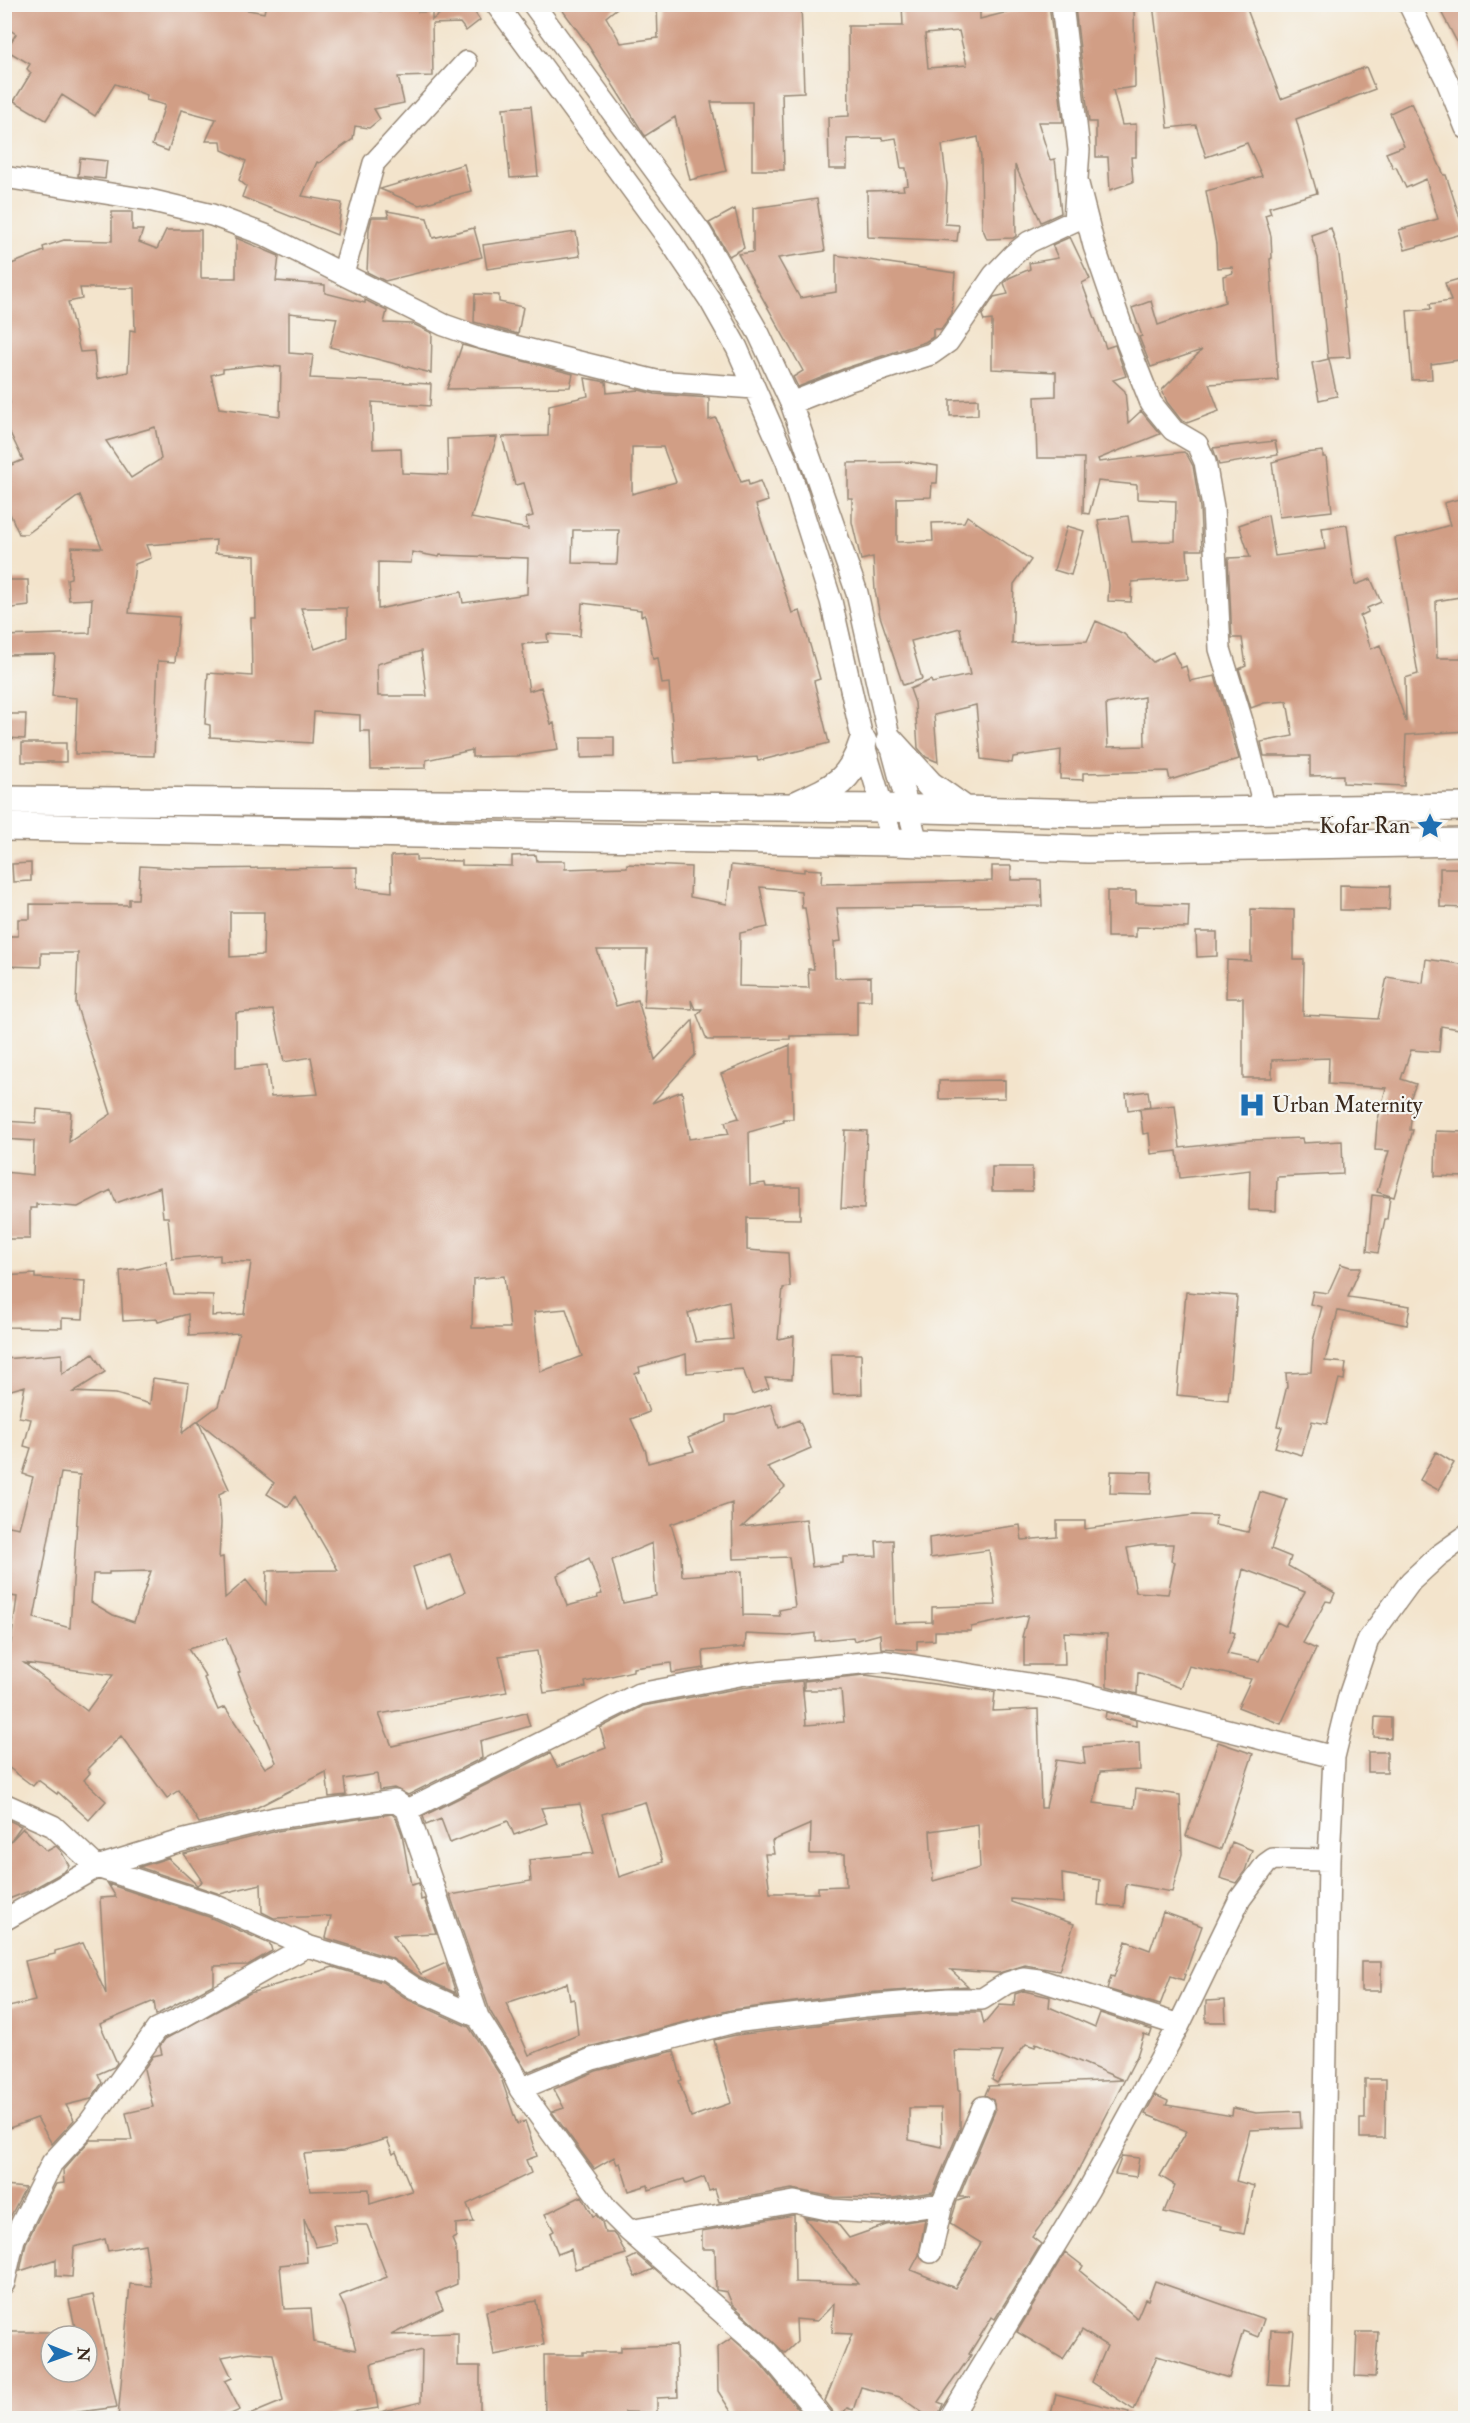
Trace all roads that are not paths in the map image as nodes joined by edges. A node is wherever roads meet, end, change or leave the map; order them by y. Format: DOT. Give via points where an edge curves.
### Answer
graph roads {
  1 [pos="496,4"];
  2 [pos="533,4"];
  3 [pos="1062,4"];
  4 [pos="1412,6"];
  5 [pos="465,62"];
  6 [pos="1466,128"];
  7 [pos="4,177"];
  8 [pos="1077,180"];
  9 [pos="344,274"];
  10 [pos="754,388"];
  11 [pos="792,403"];
  12 [pos="890,741"];
  13 [pos="863,742"];
  14 [pos="4,800"];
  15 [pos="792,807"];
  16 [pos="1466,807"];
  17 [pos="896,808"];
  18 [pos="965,810"];
  19 [pos="1265,810"];
  20 [pos="4,827"];
  21 [pos="905,842"];
  22 [pos="1466,842"];
  23 [pos="1466,1536"];
  24 [pos="1334,1757"];
  25 [pos="4,1804"];
  26 [pos="407,1810"];
  27 [pos="1329,1860"];
  28 [pos="97,1866"];
  29 [pos="4,1920"];
  30 [pos="307,1946"];
  31 [pos="478,2017"];
  32 [pos="1179,2025"];
  33 [pos="520,2089"];
  34 [pos="983,2107"];
  35 [pos="942,2204"];
  36 [pos="629,2231"];
  37 [pos="931,2252"];
  38 [pos="4,2283"];
  39 [pos="822,2418"];
  40 [pos="950,2418"];
  41 [pos="1320,2418"];
  1 -- 10 [label="street" via="710,300"];
  2 -- 11 [label="street" via="701,233 759,333"];
  3 -- 8 [label="street" via="1079,150"];
  4 -- 6 [label="street"];
  5 -- 9 [label="street" via="374,163"];
  7 -- 9 [label="street" via="213,214"];
  8 -- 11 [label="street" via="1074,221 1029,242 1013,255 994,275 948,342 932,354"];
  8 -- 19 [label="street" via="1094,246 1151,403 1173,430 1197,444 1205,462 1213,507 1220,649"];
  9 -- 10 [label="street" via="444,325 482,338 656,381"];
  10 -- 13 [label="street" via="787,462 824,580"];
  11 -- 12 [label="street" via="857,593"];
  12 -- 17 [label="street"];
  12 -- 18 [label="main road" via="930,785"];
  13 -- 15 [label="main road" via="856,763 843,779"];
  13 -- 17 [label="street"];
  14 -- 15 [label="main road"];
  15 -- 17 [label="main road"];
  16 -- 19 [label="main road"];
  17 -- 18 [label="main road"];
  17 -- 21 [label="street"];
  18 -- 19 [label="main road"];
  20 -- 21 [label="main road"];
  21 -- 22 [label="main road" via="1088,849"];
  23 -- 24 [label="street" via="1411,1581 1368,1640"];
  24 -- 26 [label="street" via="1073,1690 883,1661 745,1674 639,1694"];
  24 -- 27 [label="street"];
  25 -- 28 [label="street" via="53,1826"];
  26 -- 28 [label="street" via="395,1801 275,1818"];
  26 -- 31 [label="street"];
  27 -- 32 [label="street" via="1281,1857 1266,1864 1240,1899"];
  27 -- 41 [label="street"];
  28 -- 29 [label="street"];
  28 -- 30 [label="street" via="214,1905"];
  30 -- 31 [label="street" via="387,1970 414,1988"];
  30 -- 38 [label="street" via="157,2029 89,2124 52,2163 14,2239"];
  31 -- 33 [label="street"];
  32 -- 33 [label="street" via="1023,1978 982,1999 866,2006 734,2022 592,2059"];
  32 -- 40 [label="street" via="1089,2190"];
  33 -- 36 [label="street" via="597,2198"];
  34 -- 35 [label="street"];
  35 -- 36 [label="street" via="880,2213 832,2210 794,2202"];
  35 -- 37 [label="street"];
  36 -- 39 [label="street" via="767,2352"];
}
